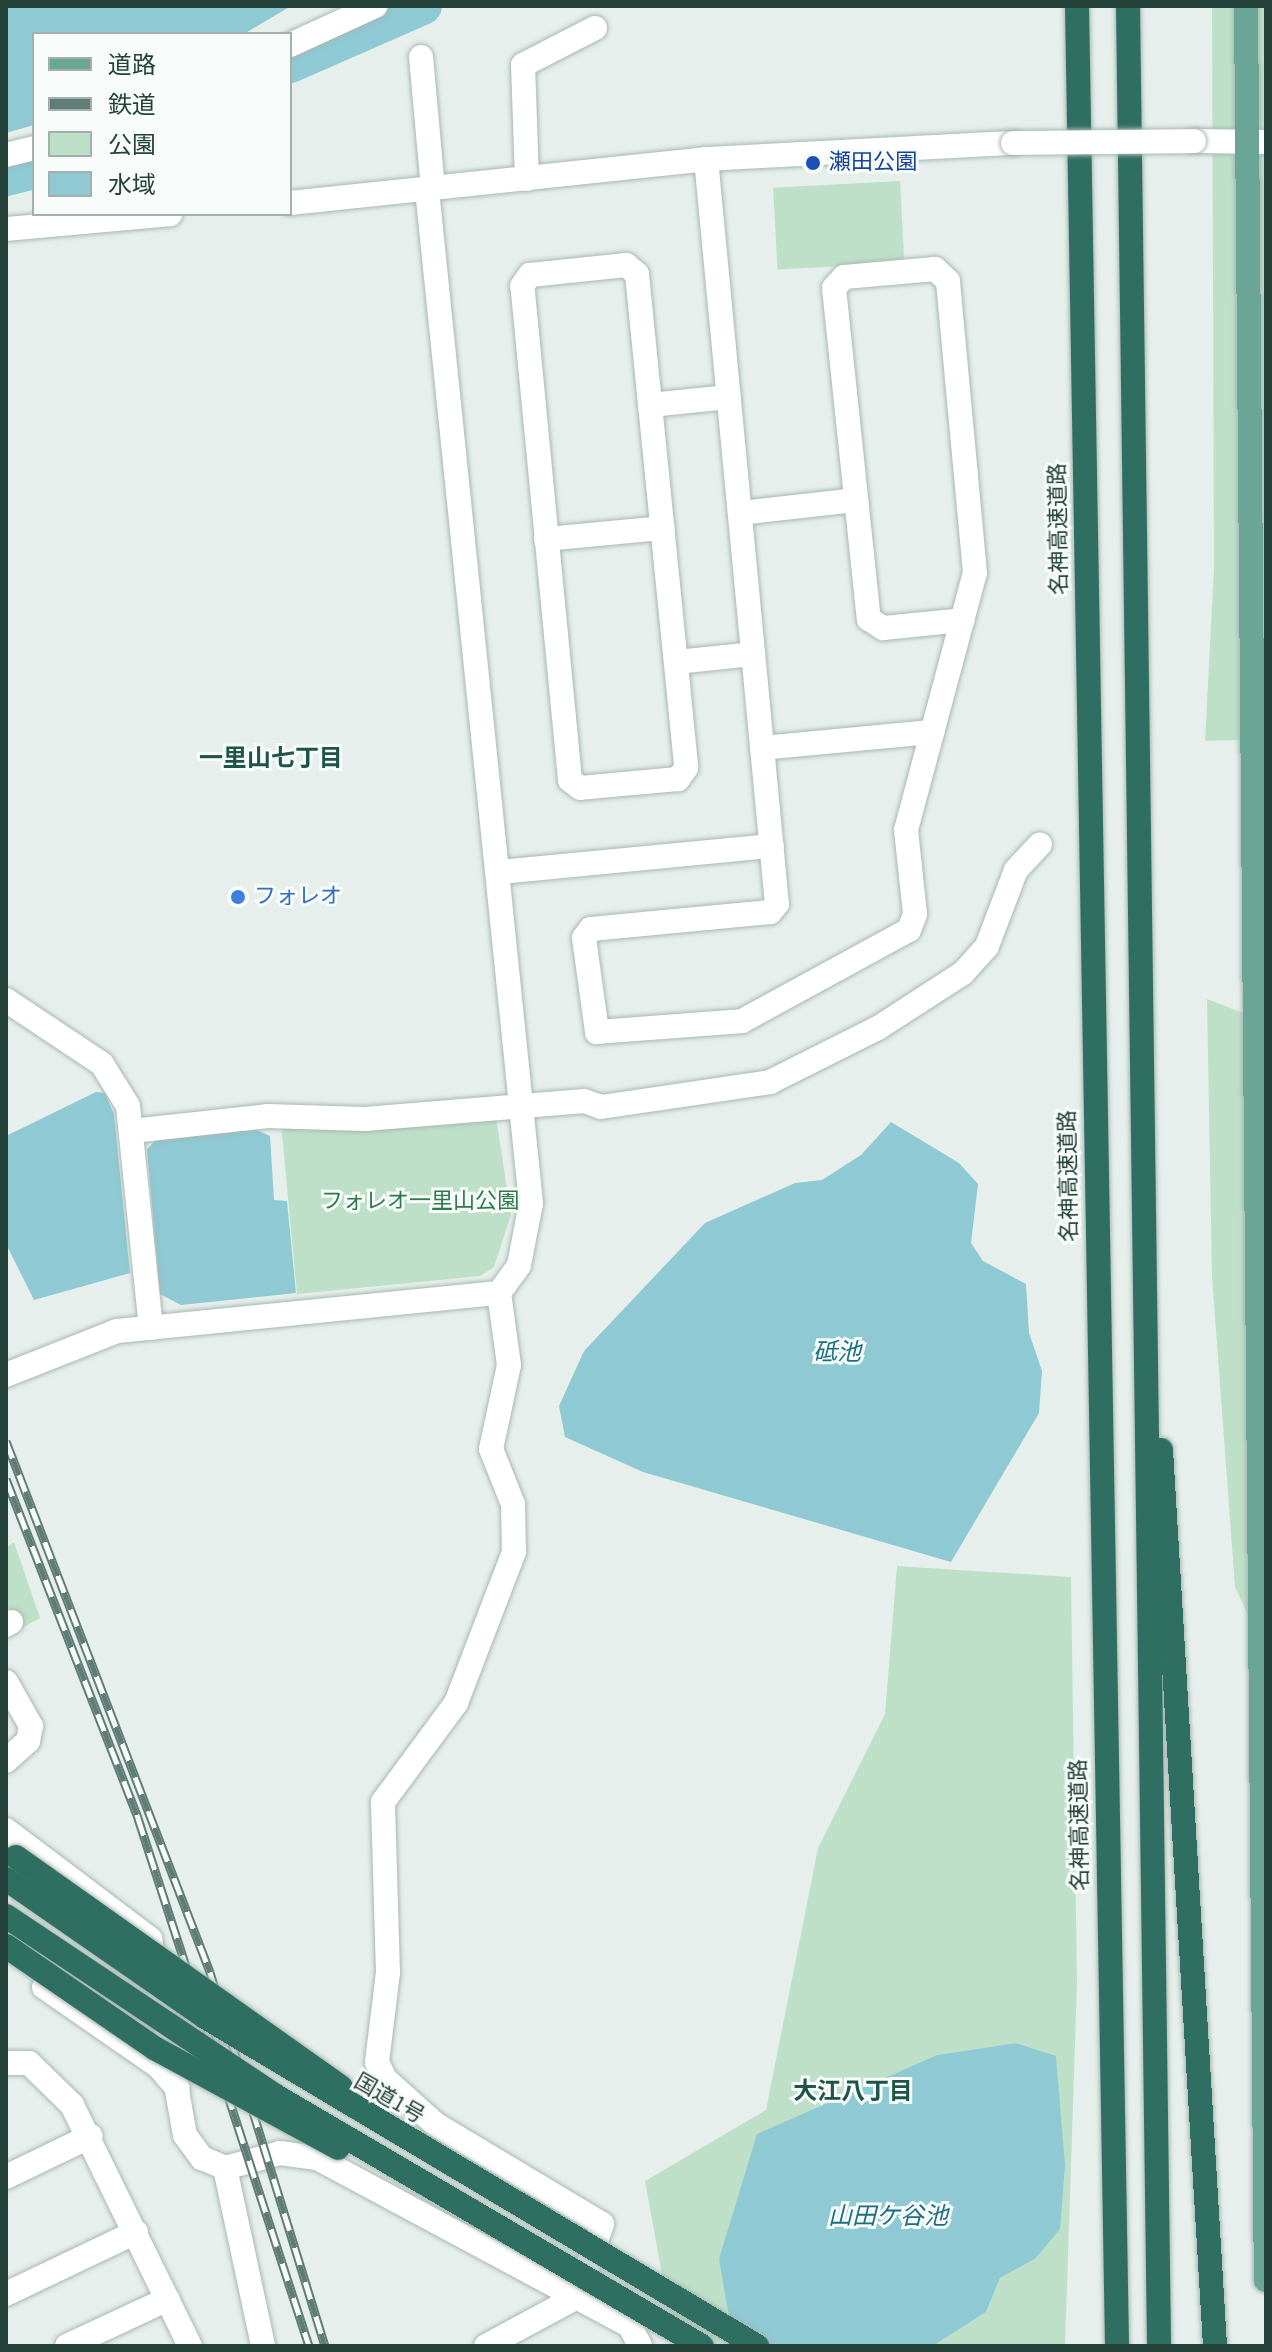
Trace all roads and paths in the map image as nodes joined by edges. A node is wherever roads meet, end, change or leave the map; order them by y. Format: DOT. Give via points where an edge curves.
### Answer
graph roads {
  1 [pos="375,6"];
  2 [pos="1077,6"];
  3 [pos="1128,6"];
  4 [pos="1246,6"];
  5 [pos="595,28"];
  6 [pos="292,44"];
  7 [pos="421,57"];
  8 [pos="1257,142"];
  9 [pos="32,148"];
  10 [pos="6,155"];
  11 [pos="706,159"];
  12 [pos="527,179"];
  13 [pos="430,189"];
  14 [pos="292,203"];
  15 [pos="148,216"];
  16 [pos="6,229"];
  17 [pos="729,397"];
  18 [pos="650,405"];
  19 [pos="856,500"];
  20 [pos="740,513"];
  21 [pos="662,528"];
  22 [pos="546,539"];
  23 [pos="963,620"];
  24 [pos="753,654"];
  25 [pos="676,662"];
  26 [pos="932,732"];
  27 [pos="762,748"];
  28 [pos="1040,844"];
  29 [pos="772,846"];
  30 [pos="500,872"];
  31 [pos="6,1000"];
  32 [pos="521,1104"];
  33 [pos="132,1131"];
  34 [pos="1141,1192"];
  35 [pos="1262,1216"];
  36 [pos="499,1293"];
  37 [pos="151,1328"];
  38 [pos="9,1374"];
  39 [pos="6,1682"];
  40 [pos="6,1761"];
  41 [pos="6,1830"];
  42 [pos="9,1862"];
  43 [pos="6,1916"];
  44 [pos="6,1946"];
  45 [pos="6,1960"];
  46 [pos="6,2063"];
  47 [pos="178,2089"];
  48 [pos="1112,2102"];
  49 [pos="435,2124"];
  50 [pos="91,2136"];
  51 [pos="225,2168"];
  52 [pos="6,2177"];
  53 [pos="439,2193"];
  54 [pos="396,2197"];
  55 [pos="136,2232"];
  56 [pos="1266,2280"];
  57 [pos="6,2294"];
  58 [pos="577,2297"];
  59 [pos="168,2299"];
  60 [pos="67,2346"];
  61 [pos="190,2346"];
  62 [pos="263,2346"];
  63 [pos="486,2346"];
  64 [pos="640,2346"];
  65 [pos="702,2346"];
  66 [pos="757,2346"];
  67 [pos="1101,2346"];
  68 [pos="1117,2346"];
  69 [pos="1159,2346"];
  70 [pos="1215,2346"];
  1 -- 6 [label="street"];
  2 -- 48 [label="highway, 名神高速道路"];
  3 -- 34 [label="highway"];
  4 -- 8 [label="main road"];
  5 -- 12 [label="street" via="523,65"];
  7 -- 13 [label="street"];
  8 -- 11 [label="street, bridge" via="1013,143"];
  8 -- 35 [label="main road"];
  9 -- 10 [label="street"];
  11 -- 12 [label="street"];
  11 -- 17 [label="street"];
  12 -- 13 [label="street"];
  13 -- 14 [label="street"];
  13 -- 30 [label="street"];
  15 -- 16 [label="street"];
  17 -- 18 [label="street"];
  17 -- 20 [label="street"];
  18 -- 21 [label="street"];
  18 -- 22 [label="street" via="637,274 626,265 526,279"];
  19 -- 20 [label="street"];
  19 -- 23 [label="street" via="869,619 883,628"];
  19 -- 23 [label="street" via="834,288 844,277 935,269 948,281 975,573"];
  20 -- 24 [label="street"];
  21 -- 22 [label="street"];
  21 -- 25 [label="street"];
  22 -- 25 [label="street" via="573,785 678,779 686,768"];
  23 -- 26 [label="street"];
  24 -- 25 [label="street"];
  24 -- 27 [label="street"];
  26 -- 27 [label="street"];
  26 -- 29 [label="street" via="906,830 915,914 909,930 731,1024 597,1032 584,938 591,929 770,912 777,904"];
  27 -- 29 [label="street"];
  28 -- 32 [label="street" via="1016,870 987,946 963,973 783,1076 702,1096 601,1107"];
  29 -- 30 [label="street"];
  30 -- 32 [label="street"];
  31 -- 33 [label="street" via="102,1064 128,1106"];
  32 -- 33 [label="street"];
  32 -- 36 [label="street" via="531,1218 513,1280"];
  33 -- 37 [label="street"];
  34 -- 69 [label="highway"];
  34 -- 70 [label="highway"];
  35 -- 56 [label="main road"];
  36 -- 37 [label="street"];
  36 -- 49 [label="street" via="509,1365 491,1449 513,1504 514,1552 456,1703 394,1779 379,1826 388,1973 377,2062 385,2079"];
  37 -- 38 [label="street" via="89,1338"];
  39 -- 40 [label="street" via="31,1726 28,1741"];
  41 -- 47 [label="street" via="150,1939"];
  42 -- 66 [label="highway, 国道1号, bridge" via="205,2017"];
  43 -- 53 [label="highway, bridge" via="171,2029"];
  44 -- 53 [label="highway, bridge" via="268,2116"];
  45 -- 47 [label="street" via="158,2066"];
  46 -- 50 [label="street" via="29,2063 54,2084"];
  47 -- 51 [label="street" via="192,2148"];
  48 -- 67 [label="highway"];
  48 -- 68 [label="highway, 名神高速道路"];
  49 -- 54 [label="street"];
  49 -- 58 [label="street" via="602,2224"];
  50 -- 52 [label="street"];
  50 -- 55 [label="street"];
  51 -- 54 [label="street" via="296,2152"];
  51 -- 62 [label="street"];
  53 -- 65 [label="highway, bridge"];
  54 -- 58 [label="street"];
  55 -- 57 [label="street"];
  55 -- 59 [label="street"];
  58 -- 63 [label="street"];
  58 -- 64 [label="street" via="630,2326"];
  59 -- 60 [label="street"];
  59 -- 61 [label="street"];
}
